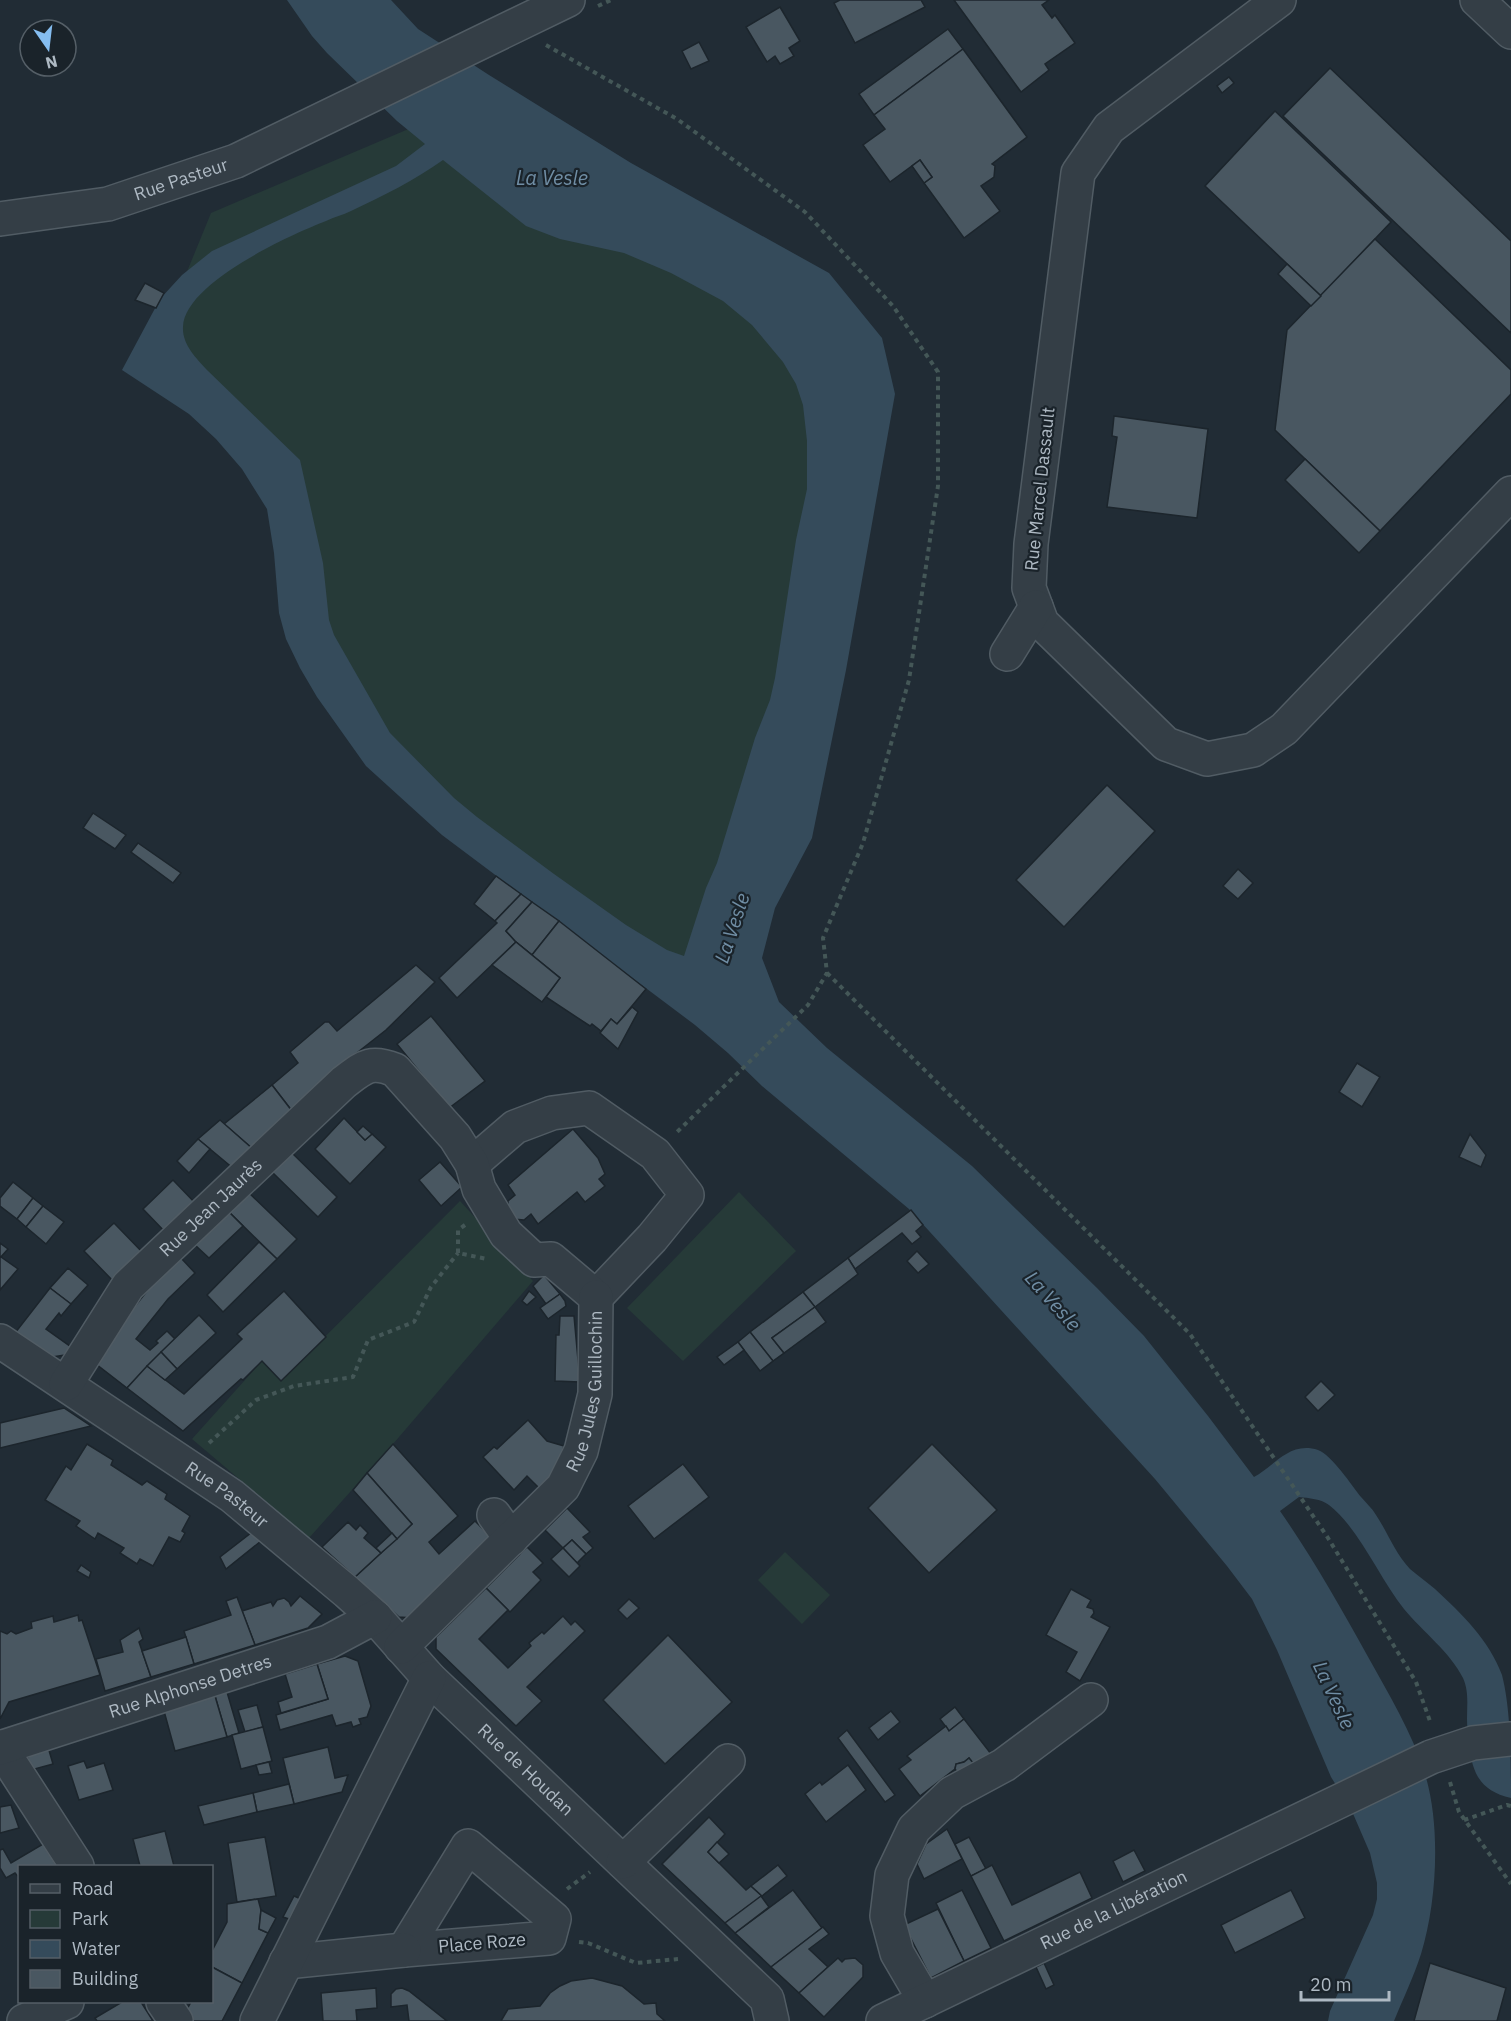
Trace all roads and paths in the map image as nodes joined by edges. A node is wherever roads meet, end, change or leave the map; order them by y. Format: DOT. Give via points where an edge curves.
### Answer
graph roads {
  1 [pos="568,0"];
  2 [pos="1279,0"];
  3 [pos="1477,0"];
  4 [pos="1511,32"];
  5 [pos="543,43"];
  6 [pos="0,219"];
  7 [pos="1511,493"];
  8 [pos="1036,607"];
  9 [pos="1007,654"];
  10 [pos="827,973"];
  11 [pos="463,1150"];
  12 [pos="655,1154"];
  13 [pos="458,1253"];
  14 [pos="596,1297"];
  15 [pos="0,1341"];
  16 [pos="66,1384"];
  17 [pos="183,1463"];
  18 [pos="375,1617"];
  19 [pos="402,1647"];
  20 [pos="429,1678"];
  21 [pos="1091,1700"];
  22 [pos="1511,1739"];
  23 [pos="0,1748"];
  24 [pos="1436,1755"];
  25 [pos="728,1761"];
  26 [pos="1511,1806"];
  27 [pos="1464,1820"];
  28 [pos="615,1855"];
  29 [pos="76,1865"];
  30 [pos="1511,1884"];
  31 [pos="544,1911"];
  32 [pos="588,1943"];
  33 [pos="712,1947"];
  34 [pos="404,1950"];
  35 [pos="286,1962"];
  36 [pos="925,2001"];
  37 [pos="63,2003"];
  38 [pos="164,2003"];
  39 [pos="24,2021"];
  40 [pos="176,2021"];
  41 [pos="257,2021"];
  42 [pos="772,2021"];
  43 [pos="883,2021"];
  1 -- 6 [label="street, Rue Pasteur" via="236,161 108,204"];
  2 -- 8 [label="street, Rue Marcel Dassault" via="1109,128 1078,172 1031,544 1029,588"];
  3 -- 4 [label="street"];
  5 -- 10 [label="path" via="677,120 805,212 893,306 938,372 938,486 909,680 863,843 823,938"];
  7 -- 8 [label="street, Rue Marcel Dassault" via="1284,729 1253,750 1205,771 1166,744 1042,623"];
  8 -- 9 [label="street"];
  10 -- 12 [label="path" via="808,1005"];
  10 -- 24 [label="path" via="1190,1334 1328,1538 1416,1682"];
  11 -- 12 [label="street" via="552,1113 589,1108"];
  11 -- 14 [label="street, Rue Jules Guillochin" via="479,1189 506,1234 534,1260 550,1259"];
  11 -- 16 [label="street, Rue Jean Jaurès" via="395,1070 384,1065 366,1066 344,1082 128,1286"];
  12 -- 14 [label="street" via="687,1195"];
  13 -- 17 [label="path" via="431,1287 414,1322 368,1340 353,1377 294,1386 256,1400"];
  14 -- 19 [label="street, Rue Jules Guillochin" via="595,1394 580,1450 563,1487 502,1527"];
  15 -- 16 [label="street, Rue Pasteur"];
  16 -- 17 [label="street, Rue Pasteur"];
  17 -- 18 [label="street, Rue Pasteur" via="241,1504"];
  18 -- 19 [label="street, Rue Pasteur"];
  18 -- 23 [label="street, Rue Alphonse Detres" via="328,1642"];
  19 -- 20 [label="street, Rue Pasteur"];
  20 -- 28 [label="street, Rue de Houdan"];
  20 -- 35 [label="street"];
  21 -- 36 [label="street" via="1004,1765 952,1793 914,1829 892,1875 887,1916 897,1953"];
  22 -- 24 [label="street, Rue de la Libération" via="1473,1743"];
  23 -- 29 [label="street"];
  24 -- 27 [label="path"];
  24 -- 36 [label="street, Rue de la Libération"];
  25 -- 28 [label="street"];
  26 -- 27 [label="path"];
  27 -- 30 [label="path"];
  28 -- 31 [label="path" via="568,1887"];
  28 -- 33 [label="street, Rue de Houdan"];
  31 -- 34 [label="street, Place Roze" via="554,1919 549,1938"];
  31 -- 34 [label="street, Place Roze" via="468,1846"];
  32 -- 33 [label="path" via="636,1963 696,1957"];
  33 -- 42 [label="street, Rue de Houdan" via="767,1999"];
  34 -- 35 [label="street"];
  35 -- 41 [label="street"];
  36 -- 43 [label="street, Rue de la Libération"];
  37 -- 39 [label="street"];
  38 -- 40 [label="street"];
}
